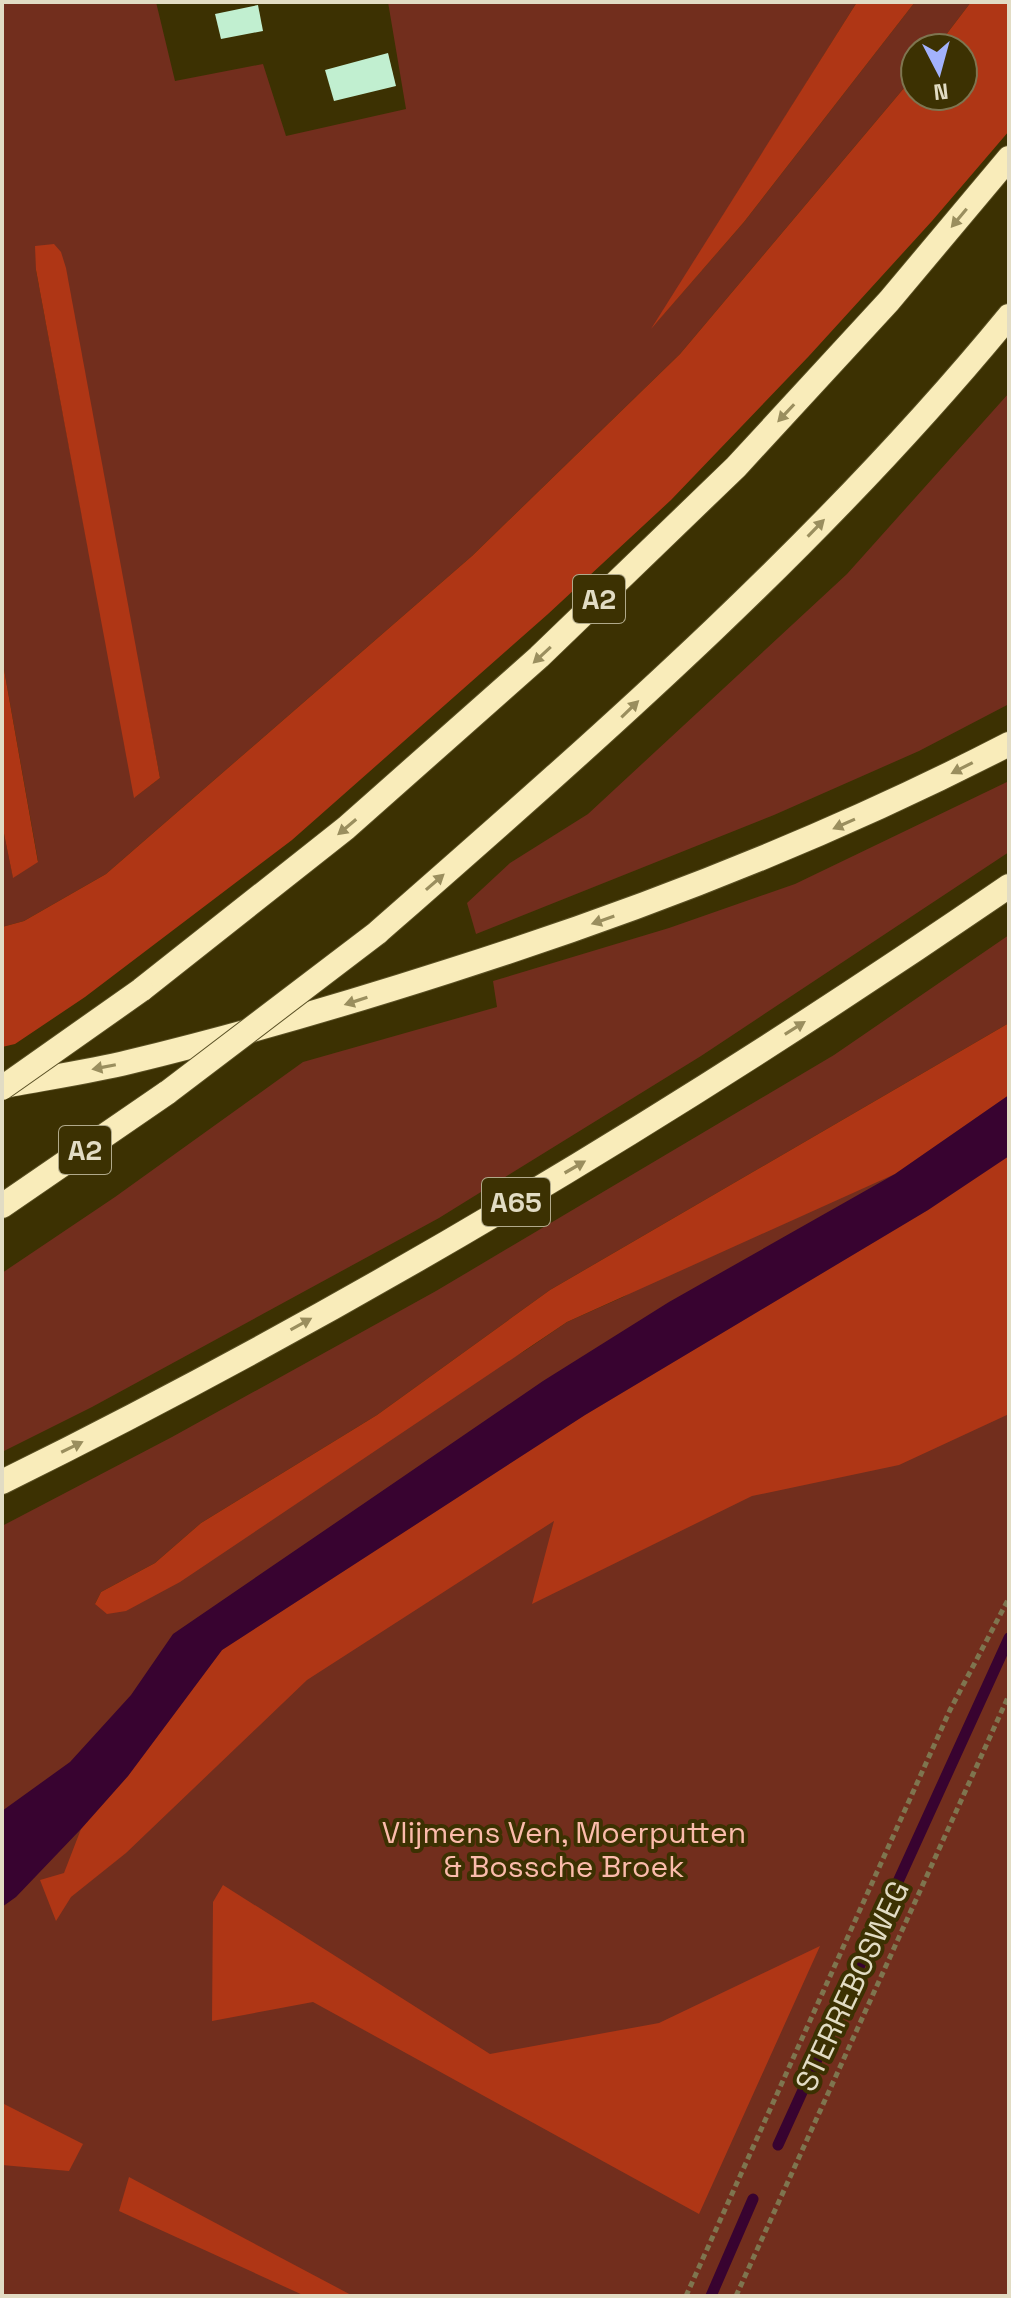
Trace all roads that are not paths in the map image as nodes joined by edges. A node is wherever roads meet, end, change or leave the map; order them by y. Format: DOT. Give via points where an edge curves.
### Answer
graph roads {
  1 [pos="1009,158"];
  2 [pos="1009,316"];
  3 [pos="1009,744"];
  4 [pos="1009,886"];
  5 [pos="2,1087"];
  6 [pos="2,1206"];
  7 [pos="2,1482"];
  1 -- 5 [label="highway, A2, one-way, bridge" via="889,301 736,467 539,657 346,828 141,990"];
  6 -- 2 [label="highway, A2, one-way, bridge" via="168,1092 377,933 617,722 801,543"];
  3 -- 5 [label="highway, one-way" via="815,838 546,940 312,1014 126,1063"];
  7 -- 4 [label="highway, A65, one-way" via="377,1283 586,1160 875,978"];
}
